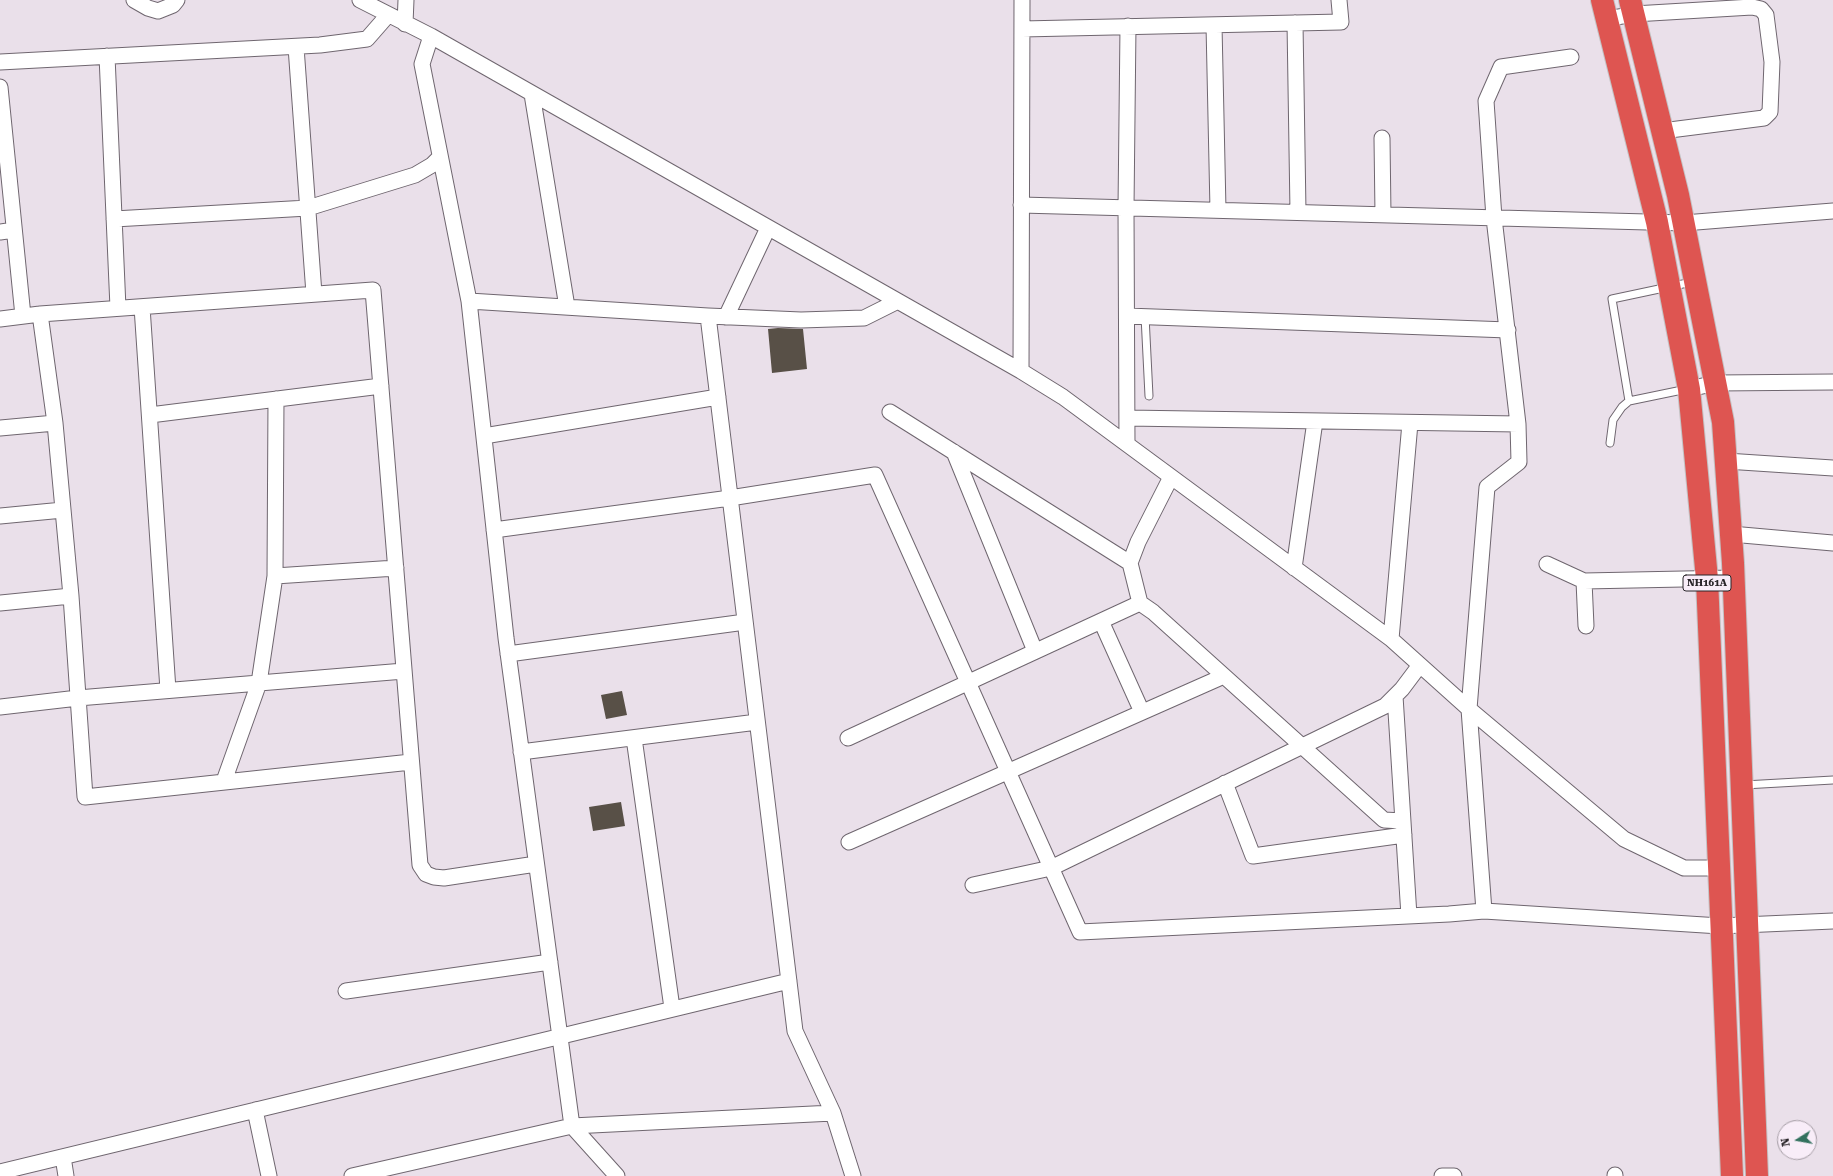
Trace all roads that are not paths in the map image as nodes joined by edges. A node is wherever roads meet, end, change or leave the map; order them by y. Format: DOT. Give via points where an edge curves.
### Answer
graph roads {
  1 [pos="134,0"];
  2 [pos="177,0"];
  3 [pos="360,0"];
  4 [pos="406,0"];
  5 [pos="1022,0"];
  6 [pos="1339,0"];
  7 [pos="1632,7"];
  8 [pos="1605,9"];
  9 [pos="388,15"];
  10 [pos="1295,23"];
  11 [pos="405,24"];
  12 [pos="1214,25"];
  13 [pos="1128,26"];
  14 [pos="1022,29"];
  15 [pos="431,36"];
  16 [pos="296,47"];
  17 [pos="107,56"];
  18 [pos="1571,57"];
  19 [pos="0,62"];
  20 [pos="0,87"];
  21 [pos="532,94"];
  22 [pos="1662,131"];
  23 [pos="1382,138"];
  24 [pos="3,147"];
  25 [pos="440,157"];
  26 [pos="1021,205"];
  27 [pos="308,208"];
  28 [pos="1126,208"];
  29 [pos="1218,210"];
  30 [pos="1833,211"];
  31 [pos="1298,212"];
  32 [pos="1383,215"];
  33 [pos="1494,218"];
  34 [pos="114,219"];
  35 [pos="1657,222"];
  36 [pos="1684,223"];
  37 [pos="768,228"];
  38 [pos="7,231"];
  39 [pos="1695,281"];
  40 [pos="1670,287"];
  41 [pos="314,294"];
  42 [pos="469,301"];
  43 [pos="898,301"];
  44 [pos="142,307"];
  45 [pos="567,307"];
  46 [pos="118,308"];
  47 [pos="40,314"];
  48 [pos="23,316"];
  49 [pos="708,316"];
  50 [pos="1127,316"];
  51 [pos="1144,316"];
  52 [pos="726,317"];
  53 [pos="0,319"];
  54 [pos="1508,330"];
  55 [pos="1021,371"];
  56 [pos="1833,382"];
  57 [pos="1716,384"];
  58 [pos="381,386"];
  59 [pos="1690,389"];
  60 [pos="1149,396"];
  61 [pos="718,397"];
  62 [pos="276,399"];
  63 [pos="1629,401"];
  64 [pos="890,412"];
  65 [pos="150,415"];
  66 [pos="1127,418"];
  67 [pos="1315,421"];
  68 [pos="55,423"];
  69 [pos="1410,423"];
  70 [pos="1518,424"];
  71 [pos="0,428"];
  72 [pos="484,436"];
  73 [pos="1610,443"];
  74 [pos="1127,444"];
  75 [pos="954,452"];
  76 [pos="1726,461"];
  77 [pos="1833,468"];
  78 [pos="1171,477"];
  79 [pos="730,498"];
  80 [pos="63,510"];
  81 [pos="0,516"];
  82 [pos="494,530"];
  83 [pos="1731,534"];
  84 [pos="1833,543"];
  85 [pos="1130,562"];
  86 [pos="1547,564"];
  87 [pos="396,568"];
  88 [pos="1294,568"];
  89 [pos="275,576"];
  90 [pos="1734,578"];
  91 [pos="1707,579"];
  92 [pos="1584,581"];
  93 [pos="71,596"];
  94 [pos="1140,603"];
  95 [pos="0,604"];
  96 [pos="1100,621"];
  97 [pos="745,622"];
  98 [pos="1586,626"];
  99 [pos="1391,639"];
  100 [pos="1035,651"];
  101 [pos="508,654"];
  102 [pos="1420,665"];
  103 [pos="404,671"];
  104 [pos="1224,676"];
  105 [pos="259,683"];
  106 [pos="968,683"];
  107 [pos="168,690"];
  108 [pos="1395,696"];
  109 [pos="78,698"];
  110 [pos="0,707"];
  111 [pos="1469,709"];
  112 [pos="1142,712"];
  113 [pos="758,722"];
  114 [pos="634,738"];
  115 [pos="848,738"];
  116 [pos="1303,746"];
  117 [pos="521,752"];
  118 [pos="411,762"];
  119 [pos="1008,772"];
  120 [pos="1833,780"];
  121 [pos="224,781"];
  122 [pos="1225,783"];
  123 [pos="1742,785"];
  124 [pos="1404,828"];
  125 [pos="849,842"];
  126 [pos="536,864"];
  127 [pos="1051,868"];
  128 [pos="1720,868"];
  129 [pos="973,885"];
  130 [pos="1484,911"];
  131 [pos="1409,916"];
  132 [pos="1833,921"];
  133 [pos="1748,925"];
  134 [pos="1720,926"];
  135 [pos="550,962"];
  136 [pos="789,981"];
  137 [pos="346,990"];
  138 [pos="672,1008"];
  139 [pos="560,1035"];
  140 [pos="255,1110"];
  141 [pos="833,1113"];
  142 [pos="572,1126"];
  143 [pos="63,1157"];
  144 [pos="0,1172"];
  145 [pos="66,1176"];
  146 [pos="269,1176"];
  147 [pos="352,1176"];
  148 [pos="617,1176"];
  149 [pos="853,1176"];
  150 [pos="1442,1176"];
  151 [pos="1454,1176"];
  152 [pos="1732,1176"];
  153 [pos="1757,1176"];
  1 -- 2 [label="street" via="158,11 173,5"];
  3 -- 9 [label="street"];
  4 -- 11 [label="street"];
  5 -- 14 [label="street"];
  6 -- 10 [label="street" via="1341,22"];
  7 -- 8 [label="street"];
  7 -- 22 [label="highway, NH161A"];
  7 -- 22 [label="street" via="1752,7 1761,9 1766,15 1772,62 1770,112 1764,118"];
  8 -- 35 [label="highway, NH161A"];
  9 -- 11 [label="street"];
  9 -- 16 [label="street" via="367,39"];
  10 -- 12 [label="street"];
  10 -- 31 [label="street"];
  11 -- 15 [label="street"];
  12 -- 13 [label="street"];
  12 -- 29 [label="street"];
  13 -- 14 [label="street"];
  13 -- 28 [label="street"];
  14 -- 26 [label="street"];
  15 -- 21 [label="street"];
  15 -- 25 [label="street" via="422,64"];
  16 -- 17 [label="street"];
  16 -- 27 [label="street"];
  17 -- 19 [label="street"];
  17 -- 34 [label="street"];
  18 -- 33 [label="street" via="1501,67 1486,101"];
  20 -- 24 [label="street"];
  21 -- 37 [label="street"];
  21 -- 45 [label="street"];
  22 -- 36 [label="highway, NH161A"];
  23 -- 32 [label="street"];
  24 -- 38 [label="street"];
  25 -- 27 [label="street" via="415,175"];
  25 -- 42 [label="street"];
  26 -- 28 [label="street"];
  26 -- 55 [label="street"];
  27 -- 34 [label="street"];
  27 -- 41 [label="street"];
  28 -- 29 [label="street"];
  28 -- 50 [label="street"];
  29 -- 31 [label="street"];
  30 -- 36 [label="street"];
  31 -- 32 [label="street"];
  32 -- 33 [label="street"];
  33 -- 35 [label="street"];
  33 -- 54 [label="street"];
  34 -- 46 [label="street"];
  35 -- 36 [label="street"];
  35 -- 40 [label="highway, NH161A"];
  36 -- 39 [label="highway, NH161A"];
  37 -- 43 [label="street"];
  37 -- 52 [label="street"];
  38 -- 48 [label="street"];
  39 -- 40 [label="lane"];
  39 -- 57 [label="highway, NH161A"];
  40 -- 59 [label="highway, NH161A"];
  40 -- 63 [label="lane" via="1612,299"];
  41 -- 44 [label="street"];
  41 -- 58 [label="street" via="373,290"];
  42 -- 45 [label="street"];
  42 -- 72 [label="street"];
  43 -- 52 [label="street" via="864,318 801,320"];
  43 -- 55 [label="street"];
  44 -- 46 [label="street"];
  44 -- 65 [label="street"];
  45 -- 49 [label="street"];
  46 -- 47 [label="street"];
  47 -- 48 [label="street"];
  47 -- 68 [label="street"];
  48 -- 53 [label="street"];
  49 -- 52 [label="street"];
  49 -- 61 [label="street"];
  50 -- 51 [label="street"];
  50 -- 66 [label="street"];
  51 -- 54 [label="street"];
  51 -- 60 [label="lane"];
  54 -- 70 [label="street"];
  55 -- 74 [label="street"];
  56 -- 57 [label="street"];
  57 -- 59 [label="street"];
  57 -- 76 [label="highway, NH161A" via="1723,422"];
  58 -- 62 [label="street"];
  58 -- 87 [label="street"];
  59 -- 63 [label="lane"];
  59 -- 91 [label="highway, NH161A"];
  61 -- 72 [label="street"];
  61 -- 79 [label="street"];
  62 -- 65 [label="street"];
  62 -- 89 [label="street"];
  63 -- 73 [label="lane" via="1613,420"];
  64 -- 75 [label="street"];
  65 -- 107 [label="street"];
  66 -- 67 [label="street"];
  66 -- 74 [label="street"];
  67 -- 69 [label="street"];
  67 -- 88 [label="street"];
  68 -- 71 [label="street"];
  68 -- 80 [label="street"];
  69 -- 70 [label="street"];
  69 -- 99 [label="street"];
  70 -- 111 [label="street" via="1519,462 1487,487"];
  72 -- 82 [label="street"];
  74 -- 78 [label="street"];
  75 -- 85 [label="street"];
  75 -- 100 [label="street"];
  76 -- 77 [label="street"];
  76 -- 83 [label="highway, NH161A"];
  78 -- 85 [label="street"];
  78 -- 88 [label="street"];
  79 -- 82 [label="street"];
  79 -- 97 [label="street"];
  79 -- 106 [label="street" via="875,475"];
  80 -- 81 [label="street"];
  80 -- 93 [label="street"];
  82 -- 101 [label="street"];
  83 -- 84 [label="street"];
  83 -- 90 [label="highway, NH161A"];
  85 -- 94 [label="street"];
  86 -- 92 [label="street"];
  87 -- 89 [label="street"];
  87 -- 103 [label="street"];
  88 -- 99 [label="street"];
  89 -- 105 [label="street"];
  90 -- 91 [label="street"];
  90 -- 123 [label="highway, NH161A"];
  91 -- 92 [label="street"];
  91 -- 128 [label="highway, NH161A"];
  92 -- 98 [label="street"];
  93 -- 95 [label="street"];
  93 -- 109 [label="street"];
  94 -- 96 [label="street"];
  94 -- 104 [label="street"];
  96 -- 100 [label="street"];
  96 -- 112 [label="street"];
  97 -- 101 [label="street"];
  97 -- 113 [label="street"];
  99 -- 102 [label="street"];
  100 -- 106 [label="street"];
  101 -- 117 [label="street"];
  102 -- 108 [label="street"];
  102 -- 111 [label="street"];
  103 -- 105 [label="street"];
  103 -- 118 [label="street"];
  104 -- 112 [label="street"];
  104 -- 116 [label="street"];
  105 -- 107 [label="street"];
  105 -- 121 [label="street"];
  106 -- 115 [label="street"];
  106 -- 119 [label="street"];
  107 -- 109 [label="street"];
  108 -- 116 [label="street" via="1385,706"];
  108 -- 124 [label="street"];
  109 -- 110 [label="street"];
  109 -- 121 [label="street" via="85,798"];
  111 -- 128 [label="street" via="1624,839 1684,868"];
  111 -- 130 [label="street"];
  112 -- 119 [label="street"];
  113 -- 114 [label="street"];
  113 -- 136 [label="street"];
  114 -- 117 [label="street"];
  114 -- 138 [label="street"];
  116 -- 122 [label="street"];
  116 -- 124 [label="street" via="1384,820"];
  117 -- 126 [label="street"];
  118 -- 121 [label="street"];
  118 -- 126 [label="street" via="420,865 426,874 444,878"];
  119 -- 125 [label="street"];
  119 -- 127 [label="street"];
  120 -- 123 [label="lane"];
  122 -- 124 [label="street" via="1253,856"];
  122 -- 127 [label="street"];
  123 -- 133 [label="highway, NH161A"];
  124 -- 131 [label="street"];
  126 -- 135 [label="street"];
  127 -- 129 [label="street"];
  127 -- 131 [label="street" via="1080,932"];
  128 -- 134 [label="highway, NH161A"];
  130 -- 131 [label="street"];
  130 -- 134 [label="street"];
  132 -- 133 [label="street"];
  133 -- 134 [label="street"];
  133 -- 153 [label="highway, NH161A"];
  134 -- 152 [label="highway, NH161A"];
  135 -- 137 [label="street"];
  135 -- 139 [label="street"];
  136 -- 138 [label="street"];
  136 -- 141 [label="street" via="795,1031"];
  138 -- 139 [label="street"];
  139 -- 140 [label="street"];
  139 -- 142 [label="street"];
  140 -- 143 [label="street"];
  140 -- 146 [label="street"];
  141 -- 142 [label="street"];
  141 -- 149 [label="street"];
  142 -- 147 [label="street"];
  142 -- 148 [label="street"];
  143 -- 144 [label="street"];
  143 -- 145 [label="street"];
  150 -- 151 [label="street"];
}
